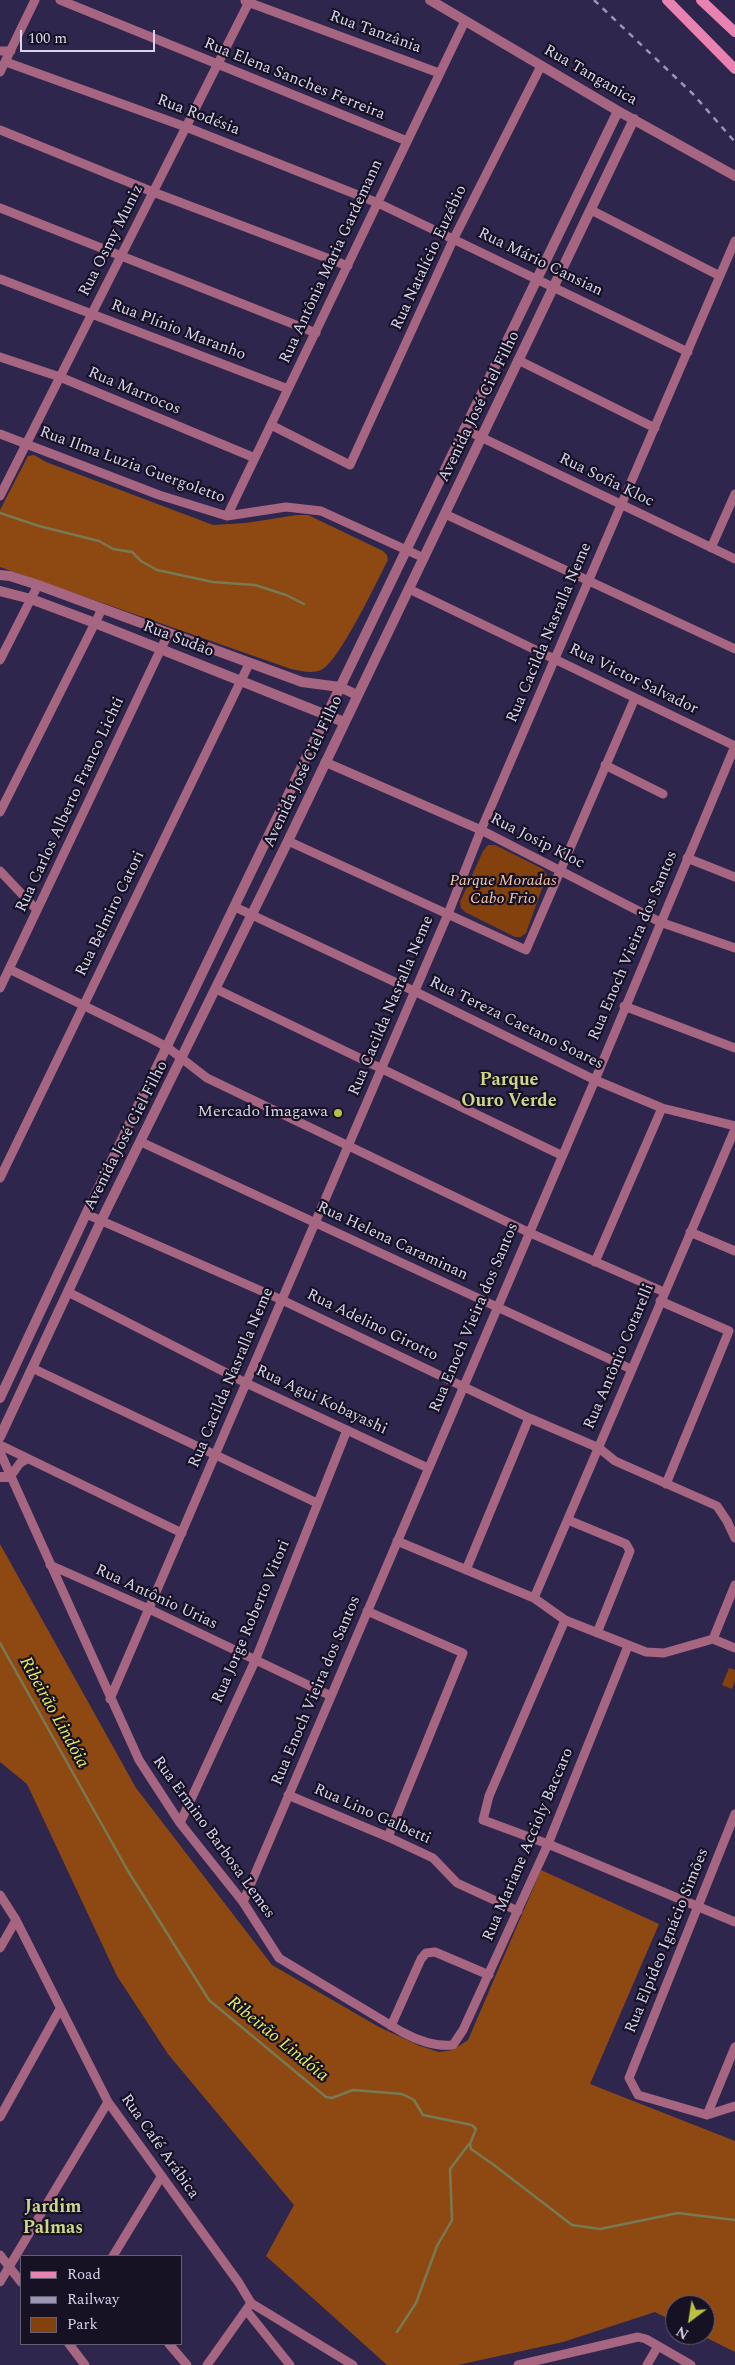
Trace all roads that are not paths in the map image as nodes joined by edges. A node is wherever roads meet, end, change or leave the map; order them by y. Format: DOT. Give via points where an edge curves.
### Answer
graph roads {
  1 [pos="35,0"];
  2 [pos="60,0"];
  3 [pos="430,0"];
  4 [pos="667,0"];
  5 [pos="701,0"];
  6 [pos="248,1"];
  7 [pos="465,21"];
  8 [pos="735,32"];
  9 [pos="0,51"];
  10 [pos="11,51"];
  11 [pos="6,62"];
  12 [pos="217,65"];
  13 [pos="541,66"];
  14 [pos="735,69"];
  15 [pos="0,72"];
  16 [pos="439,73"];
  17 [pos="618,111"];
  18 [pos="634,118"];
  19 [pos="186,127"];
  20 [pos="0,130"];
  21 [pos="407,141"];
  22 [pos="735,176"];
  23 [pos="153,192"];
  24 [pos="378,203"];
  25 [pos="0,208"];
  26 [pos="591,210"];
  27 [pos="454,238"];
  28 [pos="735,241"];
  29 [pos="121,256"];
  30 [pos="348,266"];
  31 [pos="720,276"];
  32 [pos="0,278"];
  33 [pos="536,278"];
  34 [pos="554,287"];
  35 [pos="92,314"];
  36 [pos="316,333"];
  37 [pos="688,352"];
  38 [pos="0,357"];
  39 [pos="518,360"];
  40 [pos="60,377"];
  41 [pos="288,389"];
  42 [pos="271,425"];
  43 [pos="655,428"];
  44 [pos="464,429"];
  45 [pos="0,434"];
  46 [pos="481,438"];
  47 [pos="26,444"];
  48 [pos="255,458"];
  49 [pos="735,494"];
  50 [pos="0,496"];
  51 [pos="622,505"];
  52 [pos="445,514"];
  53 [pos="227,516"];
  54 [pos="711,548"];
  55 [pos="407,549"];
  56 [pos="424,558"];
  57 [pos="735,559"];
  58 [pos="0,575"];
  59 [pos="589,582"];
  60 [pos="38,585"];
  61 [pos="409,589"];
  62 [pos="0,590"];
  63 [pos="31,599"];
  64 [pos="102,609"];
  65 [pos="95,623"];
  66 [pos="168,634"];
  67 [pos="161,649"];
  68 [pos="735,649"];
  69 [pos="556,659"];
  70 [pos="0,660"];
  71 [pos="249,664"];
  72 [pos="241,680"];
  73 [pos="340,687"];
  74 [pos="357,695"];
  75 [pos="635,698"];
  76 [pos="327,714"];
  77 [pos="344,722"];
  78 [pos="735,746"];
  79 [pos="325,762"];
  80 [pos="605,766"];
  81 [pos="663,794"];
  82 [pos="0,812"];
  83 [pos="481,830"];
  84 [pos="288,841"];
  85 [pos="687,858"];
  86 [pos="560,869"];
  87 [pos="0,871"];
  88 [pos="735,877"];
  89 [pos="235,906"];
  90 [pos="37,910"];
  91 [pos="448,914"];
  92 [pos="252,915"];
  93 [pos="660,922"];
  94 [pos="734,946"];
  95 [pos="9,969"];
  96 [pos="1,981"];
  97 [pos="216,989"];
  98 [pos="414,991"];
  99 [pos="83,1006"];
  100 [pos="624,1006"];
  101 [pos="167,1048"];
  102 [pos="735,1048"];
  103 [pos="182,1059"];
  104 [pos="381,1069"];
  105 [pos="595,1080"];
  106 [pos="662,1108"];
  107 [pos="735,1127"];
  108 [pos="141,1142"];
  109 [pos="347,1147"];
  110 [pos="562,1154"];
  111 [pos="0,1178"];
  112 [pos="86,1214"];
  113 [pos="101,1221"];
  114 [pos="315,1222"];
  115 [pos="528,1232"];
  116 [pos="690,1232"];
  117 [pos="735,1251"];
  118 [pos="595,1262"];
  119 [pos="68,1292"];
  120 [pos="662,1297"];
  121 [pos="282,1300"];
  122 [pos="496,1308"];
  123 [pos="32,1368"];
  124 [pos="631,1369"];
  125 [pos="246,1382"];
  126 [pos="463,1386"];
  127 [pos="0,1398"];
  128 [pos="529,1418"];
  129 [pos="346,1430"];
  130 [pos="0,1437"];
  131 [pos="0,1446"];
  132 [pos="599,1448"];
  133 [pos="0,1452"];
  134 [pos="216,1456"];
  135 [pos="27,1459"];
  136 [pos="428,1468"];
  137 [pos="5,1477"];
  138 [pos="666,1484"];
  139 [pos="317,1502"];
  140 [pos="735,1513"];
  141 [pos="725,1518"];
  142 [pos="568,1520"];
  143 [pos="733,1526"];
  144 [pos="182,1533"];
  145 [pos="735,1538"];
  146 [pos="397,1541"];
  147 [pos="50,1565"];
  148 [pos="466,1570"];
  149 [pos="735,1585"];
  150 [pos="534,1598"];
  151 [pos="149,1610"];
  152 [pos="367,1611"];
  153 [pos="565,1620"];
  154 [pos="596,1633"];
  155 [pos="713,1639"];
  156 [pos="628,1646"];
  157 [pos="735,1648"];
  158 [pos="255,1661"];
  159 [pos="331,1696"];
  160 [pos="110,1699"];
  161 [pos="288,1795"];
  162 [pos="735,1814"];
  163 [pos="180,1823"];
  164 [pos="388,1837"];
  165 [pos="548,1844"];
  166 [pos="0,1895"];
  167 [pos="244,1902"];
  168 [pos="698,1906"];
  169 [pos="518,1911"];
  170 [pos="16,1920"];
  171 [pos="735,1922"];
  172 [pos="0,1948"];
  173 [pos="489,1975"];
  174 [pos="60,2009"];
  175 [pos="391,2026"];
  176 [pos="445,2046"];
  177 [pos="735,2047"];
  178 [pos="108,2102"];
  179 [pos="735,2106"];
  180 [pos="707,2115"];
  181 [pos="0,2117"];
  182 [pos="161,2177"];
  183 [pos="0,2255"];
  184 [pos="114,2255"];
  185 [pos="10,2268"];
  186 [pos="20,2281"];
  187 [pos="0,2282"];
  188 [pos="248,2307"];
  189 [pos="70,2345"];
  190 [pos="170,2345"];
  191 [pos="658,2346"];
  192 [pos="85,2365"];
  193 [pos="187,2365"];
  194 [pos="207,2365"];
  195 [pos="290,2365"];
  196 [pos="353,2365"];
  197 [pos="522,2365"];
  198 [pos="647,2365"];
  199 [pos="691,2365"];
  1 -- 10 [label="street"];
  2 -- 12 [label="street, Rua Elena Sanches Ferreira"];
  3 -- 7 [label="street, Rua Tanganica"];
  4 -- 14 [label="main road"];
  5 -- 8 [label="main road"];
  6 -- 12 [label="street, Rua Osmy Muniz"];
  6 -- 16 [label="street, Rua Tanzânia"];
  7 -- 13 [label="street, Rua Tanganica"];
  7 -- 16 [label="street, Rua Antônia Maria Gardemann"];
  9 -- 10 [label="street"];
  10 -- 11 [label="street"];
  11 -- 15 [label="street"];
  11 -- 19 [label="street, Rua Rodésia"];
  12 -- 19 [label="street, Rua Osmy Muniz"];
  12 -- 21 [label="street, Rua Elena Sanches Ferreira"];
  13 -- 17 [label="street, Rua Tanganica"];
  13 -- 27 [label="street, Rua Natalício Euzébio"];
  16 -- 21 [label="street, Rua Antônia Maria Gardemann"];
  17 -- 18 [label="street, Rua Tanganica"];
  17 -- 33 [label="street, Avenida José Ciel Filho"];
  18 -- 22 [label="street, Rua Tanganica"];
  18 -- 26 [label="street, Avenida José Ciel Filho"];
  19 -- 23 [label="street, Rua Osmy Muniz"];
  19 -- 24 [label="street, Rua Rodésia"];
  20 -- 23 [label="street"];
  21 -- 24 [label="street, Rua Antônia Maria Gardemann"];
  23 -- 29 [label="street, Rua Osmy Muniz"];
  23 -- 30 [label="street"];
  24 -- 27 [label="street, Rua Mário Cansian"];
  24 -- 30 [label="street, Rua Antônia Maria Gardemann"];
  25 -- 29 [label="street"];
  26 -- 31 [label="street"];
  26 -- 34 [label="street, Avenida José Ciel Filho"];
  27 -- 33 [label="street, Rua Mário Cansian"];
  27 -- 42 [label="street, Rua Natalício Euzébio" via="350,465"];
  28 -- 31 [label="street, Rua Cacilda Nasralla Neme"];
  29 -- 35 [label="street, Rua Osmy Muniz"];
  29 -- 36 [label="street"];
  30 -- 36 [label="street, Rua Antônia Maria Gardemann"];
  31 -- 37 [label="street, Rua Cacilda Nasralla Neme"];
  32 -- 35 [label="street, Rua Plínio Maranho"];
  33 -- 34 [label="street, Rua Mário Cansian"];
  33 -- 44 [label="street, Avenida José Ciel Filho"];
  34 -- 37 [label="street, Rua Mário Cansian"];
  34 -- 39 [label="street, Avenida José Ciel Filho"];
  35 -- 40 [label="street, Rua Osmy Muniz"];
  35 -- 41 [label="street, Rua Plínio Maranho"];
  36 -- 41 [label="street, Rua Antônia Maria Gardemann"];
  37 -- 43 [label="street, Rua Cacilda Nasralla Neme"];
  38 -- 40 [label="street, Rua Marrocos"];
  39 -- 43 [label="street"];
  39 -- 46 [label="street, Avenida José Ciel Filho"];
  40 -- 47 [label="street, Rua Osmy Muniz"];
  40 -- 48 [label="street, Rua Marrocos"];
  41 -- 42 [label="street, Rua Antônia Maria Gardemann"];
  42 -- 48 [label="street, Rua Antônia Maria Gardemann"];
  43 -- 51 [label="street, Rua Cacilda Nasralla Neme"];
  44 -- 46 [label="street, Rua Sofia Kloc"];
  44 -- 55 [label="street, Avenida José Ciel Filho"];
  45 -- 47 [label="street, Rua Ilma Luzia Guergoletto"];
  46 -- 51 [label="street, Rua Sofia Kloc"];
  46 -- 52 [label="street, Avenida José Ciel Filho"];
  47 -- 50 [label="street, Rua Osmy Muniz"];
  47 -- 53 [label="street, Rua Ilma Luzia Guergoletto" via="159,495"];
  48 -- 53 [label="street, Rua Antônia Maria Gardemann"];
  49 -- 54 [label="street"];
  51 -- 54 [label="street, Rua Sofia Kloc"];
  51 -- 59 [label="street, Rua Cacilda Nasralla Neme"];
  52 -- 56 [label="street, Avenida José Ciel Filho"];
  52 -- 59 [label="street"];
  53 -- 55 [label="street, Rua Ilma Luzia Guergoletto" via="286,507 321,511"];
  54 -- 57 [label="street, Rua Sofia Kloc"];
  55 -- 56 [label="street, Rua Ilma Luzia Guergoletto"];
  55 -- 73 [label="street, Avenida José Ciel Filho"];
  56 -- 61 [label="street, Avenida José Ciel Filho"];
  58 -- 60 [label="street, Rua Sudão"];
  59 -- 68 [label="street"];
  59 -- 69 [label="street, Rua Cacilda Nasralla Neme"];
  60 -- 63 [label="street"];
  60 -- 64 [label="street, Rua Sudão"];
  61 -- 69 [label="street, Rua Victor Salvador"];
  61 -- 74 [label="street, Avenida José Ciel Filho"];
  62 -- 63 [label="street, Rua Sudão"];
  63 -- 65 [label="street, Rua Sudão"];
  63 -- 70 [label="street"];
  64 -- 65 [label="street"];
  64 -- 66 [label="street, Rua Sudão"];
  65 -- 67 [label="street, Rua Sudão"];
  65 -- 82 [label="street"];
  66 -- 67 [label="street, Rua Carlos Alberto Franco Lichti"];
  66 -- 71 [label="street, Rua Sudão"];
  67 -- 72 [label="street, Rua Sudão"];
  67 -- 90 [label="street, Rua Carlos Alberto Franco Lichti"];
  69 -- 75 [label="street, Rua Victor Salvador"];
  69 -- 83 [label="street, Rua Cacilda Nasralla Neme"];
  71 -- 72 [label="street, Rua Belmiro Catori"];
  71 -- 73 [label="street, Rua Sudão" via="302,682"];
  72 -- 76 [label="street, Rua Sudão"];
  72 -- 99 [label="street, Rua Belmiro Catori"];
  73 -- 74 [label="street, Rua Sudão"];
  73 -- 76 [label="street, Avenida José Ciel Filho"];
  74 -- 77 [label="street, Avenida José Ciel Filho"];
  75 -- 78 [label="street, Rua Victor Salvador"];
  75 -- 80 [label="street"];
  76 -- 77 [label="street, Rua Sudão"];
  76 -- 89 [label="street, Avenida José Ciel Filho"];
  77 -- 79 [label="street, Avenida José Ciel Filho"];
  78 -- 85 [label="street, Rua Enoch Vieira dos Santos"];
  79 -- 83 [label="street, Rua Josip Kloc"];
  79 -- 84 [label="street, Avenida José Ciel Filho"];
  80 -- 81 [label="street"];
  80 -- 86 [label="street"];
  83 -- 86 [label="street, Rua Josip Kloc"];
  83 -- 91 [label="street, Rua Cacilda Nasralla Neme"];
  84 -- 91 [label="street"];
  84 -- 92 [label="street, Avenida José Ciel Filho"];
  85 -- 88 [label="street"];
  85 -- 93 [label="street, Rua Enoch Vieira dos Santos"];
  86 -- 91 [label="street" via="526,950"];
  86 -- 93 [label="street, Rua Josip Kloc"];
  87 -- 90 [label="street"];
  89 -- 92 [label="street, Rua Tereza Caetano Soares"];
  89 -- 101 [label="street, Avenida José Ciel Filho"];
  90 -- 95 [label="street, Rua Carlos Alberto Franco Lichti"];
  91 -- 98 [label="street, Rua Cacilda Nasralla Neme"];
  92 -- 97 [label="street, Avenida José Ciel Filho"];
  92 -- 98 [label="street, Rua Tereza Caetano Soares"];
  93 -- 94 [label="street, Rua Josip Kloc"];
  93 -- 100 [label="street, Rua Enoch Vieira dos Santos"];
  95 -- 96 [label="street, Rua Carlos Alberto Franco Lichti"];
  95 -- 99 [label="street"];
  97 -- 103 [label="street, Avenida José Ciel Filho"];
  97 -- 104 [label="street"];
  98 -- 104 [label="street, Rua Cacilda Nasralla Neme"];
  98 -- 105 [label="street, Rua Tereza Caetano Soares"];
  99 -- 101 [label="street"];
  99 -- 111 [label="street, Rua Belmiro Catori"];
  100 -- 102 [label="street"];
  100 -- 105 [label="street, Rua Enoch Vieira dos Santos"];
  101 -- 103 [label="street"];
  101 -- 112 [label="street, Avenida José Ciel Filho"];
  103 -- 108 [label="street, Avenida José Ciel Filho"];
  103 -- 109 [label="street" via="207,1078"];
  104 -- 109 [label="street, Rua Cacilda Nasralla Neme"];
  104 -- 110 [label="street"];
  105 -- 106 [label="street, Rua Tereza Caetano Soares"];
  105 -- 110 [label="street, Rua Enoch Vieira dos Santos"];
  106 -- 107 [label="street, Rua Tereza Caetano Soares"];
  106 -- 118 [label="street"];
  107 -- 116 [label="street, Rua Antônio Cotarelli"];
  108 -- 113 [label="street, Avenida José Ciel Filho"];
  108 -- 114 [label="street, Rua Helena Caraminan"];
  109 -- 114 [label="street, Rua Cacilda Nasralla Neme"];
  109 -- 115 [label="street"];
  110 -- 115 [label="street, Rua Enoch Vieira dos Santos"];
  112 -- 113 [label="street, Rua Adelino Girotto"];
  112 -- 127 [label="street, Avenida José Ciel Filho"];
  113 -- 119 [label="street, Avenida José Ciel Filho"];
  113 -- 121 [label="street, Rua Adelino Girotto"];
  114 -- 121 [label="street, Rua Cacilda Nasralla Neme"];
  114 -- 122 [label="street, Rua Helena Caraminan"];
  115 -- 118 [label="street"];
  115 -- 122 [label="street, Rua Enoch Vieira dos Santos"];
  116 -- 117 [label="street"];
  116 -- 120 [label="street, Rua Antônio Cotarelli"];
  118 -- 120 [label="street"];
  119 -- 123 [label="street, Avenida José Ciel Filho"];
  119 -- 125 [label="street, Rua Agui Kobayashi"];
  120 -- 124 [label="street, Rua Antônio Cotarelli"];
  120 -- 138 [label="street" via="729,1331"];
  121 -- 125 [label="street, Rua Cacilda Nasralla Neme"];
  121 -- 126 [label="street, Rua Adelino Girotto"];
  122 -- 124 [label="street, Rua Helena Caraminan"];
  122 -- 126 [label="street, Rua Enoch Vieira dos Santos"];
  123 -- 130 [label="street, Avenida José Ciel Filho"];
  123 -- 134 [label="street"];
  124 -- 132 [label="street, Rua Antônio Cotarelli"];
  125 -- 129 [label="street, Rua Agui Kobayashi"];
  125 -- 134 [label="street, Rua Cacilda Nasralla Neme"];
  126 -- 128 [label="street, Rua Adelino Girotto"];
  126 -- 136 [label="street, Rua Enoch Vieira dos Santos"];
  128 -- 132 [label="street, Rua Adelino Girotto"];
  128 -- 148 [label="street"];
  129 -- 136 [label="street, Rua Agui Kobayashi"];
  129 -- 139 [label="street, Rua Jorge Roberto Vitori"];
  131 -- 135 [label="street"];
  132 -- 138 [label="street, Rua Adelino Girotto" via="615,1461"];
  132 -- 142 [label="street, Rua Antônio Cotarelli"];
  133 -- 137 [label="street, Rua Ermino Barbosa Lemes"];
  134 -- 139 [label="street"];
  134 -- 144 [label="street, Rua Cacilda Nasralla Neme"];
  135 -- 137 [label="street"];
  135 -- 144 [label="street"];
  136 -- 146 [label="street, Rua Enoch Vieira dos Santos"];
  137 -- 147 [label="street, Rua Ermino Barbosa Lemes"];
  138 -- 141 [label="street, Rua Adelino Girotto" via="717,1506"];
  139 -- 158 [label="street, Rua Jorge Roberto Vitori"];
  140 -- 141 [label="street"];
  141 -- 143 [label="street, Rua Adelino Girotto"];
  142 -- 150 [label="street, Rua Antônio Cotarelli"];
  142 -- 154 [label="street" via="626,1544 630,1551"];
  143 -- 145 [label="street, Rua Adelino Girotto"];
  144 -- 151 [label="street, Rua Cacilda Nasralla Neme"];
  146 -- 148 [label="street"];
  146 -- 152 [label="street, Rua Enoch Vieira dos Santos"];
  147 -- 151 [label="street, Rua Antônio Urias"];
  147 -- 160 [label="street, Rua Ermino Barbosa Lemes"];
  148 -- 150 [label="street"];
  149 -- 155 [label="street"];
  150 -- 153 [label="street"];
  151 -- 158 [label="street, Rua Antônio Urias"];
  151 -- 160 [label="street, Rua Cacilda Nasralla Neme"];
  152 -- 159 [label="street, Rua Enoch Vieira dos Santos"];
  152 -- 164 [label="street" via="463,1653"];
  153 -- 154 [label="street"];
  153 -- 165 [label="street" via="483,1816 486,1822"];
  154 -- 156 [label="street"];
  155 -- 156 [label="street" via="664,1653 649,1653"];
  155 -- 157 [label="street"];
  156 -- 165 [label="street, Rua Mariane Accioly Baccaro"];
  158 -- 159 [label="street, Rua Antônio Urias"];
  158 -- 163 [label="street, Rua Jorge Roberto Vitori"];
  159 -- 161 [label="street, Rua Enoch Vieira dos Santos"];
  160 -- 163 [label="street, Rua Ermino Barbosa Lemes" via="139,1760"];
  161 -- 164 [label="street, Rua Lino Galbetti"];
  161 -- 167 [label="street, Rua Enoch Vieira dos Santos"];
  162 -- 168 [label="street, Rua Elpídeo Ignácio Simões"];
  163 -- 167 [label="street, Rua Ermino Barbosa Lemes"];
  164 -- 169 [label="street, Rua Lino Galbetti" via="433,1858 457,1883"];
  165 -- 168 [label="street"];
  165 -- 169 [label="street, Rua Mariane Accioly Baccaro"];
  166 -- 170 [label="street, Rua Café Arábica"];
  167 -- 175 [label="street, Rua Ermino Barbosa Lemes" via="279,1958"];
  168 -- 171 [label="street"];
  168 -- 180 [label="street, Rua Elpídeo Ignácio Simões" via="629,2078 638,2095"];
  169 -- 173 [label="street, Rua Mariane Accioly Baccaro"];
  170 -- 172 [label="street"];
  170 -- 174 [label="street, Rua Café Arábica"];
  173 -- 175 [label="street" via="435,1952 426,1953"];
  173 -- 176 [label="street, Rua Mariane Accioly Baccaro" via="459,2039 453,2045"];
  174 -- 178 [label="street, Rua Café Arábica"];
  174 -- 181 [label="street"];
  175 -- 176 [label="street, Rua Ermino Barbosa Lemes" via="423,2042"];
  177 -- 180 [label="street"];
  178 -- 182 [label="street, Rua Café Arábica"];
  178 -- 185 [label="street"];
  179 -- 180 [label="street"];
  182 -- 184 [label="street"];
  182 -- 188 [label="street, Rua Café Arábica" via="239,2282"];
  183 -- 185 [label="street"];
  185 -- 186 [label="street"];
  185 -- 187 [label="street"];
  188 -- 194 [label="street"];
  188 -- 195 [label="street"];
  188 -- 196 [label="street, Rua Café Arábica"];
  189 -- 192 [label="street"];
  190 -- 193 [label="street"];
  191 -- 197 [label="street" via="646,2339 629,2338"];
  191 -- 198 [label="street"];
  191 -- 199 [label="street"];
}
